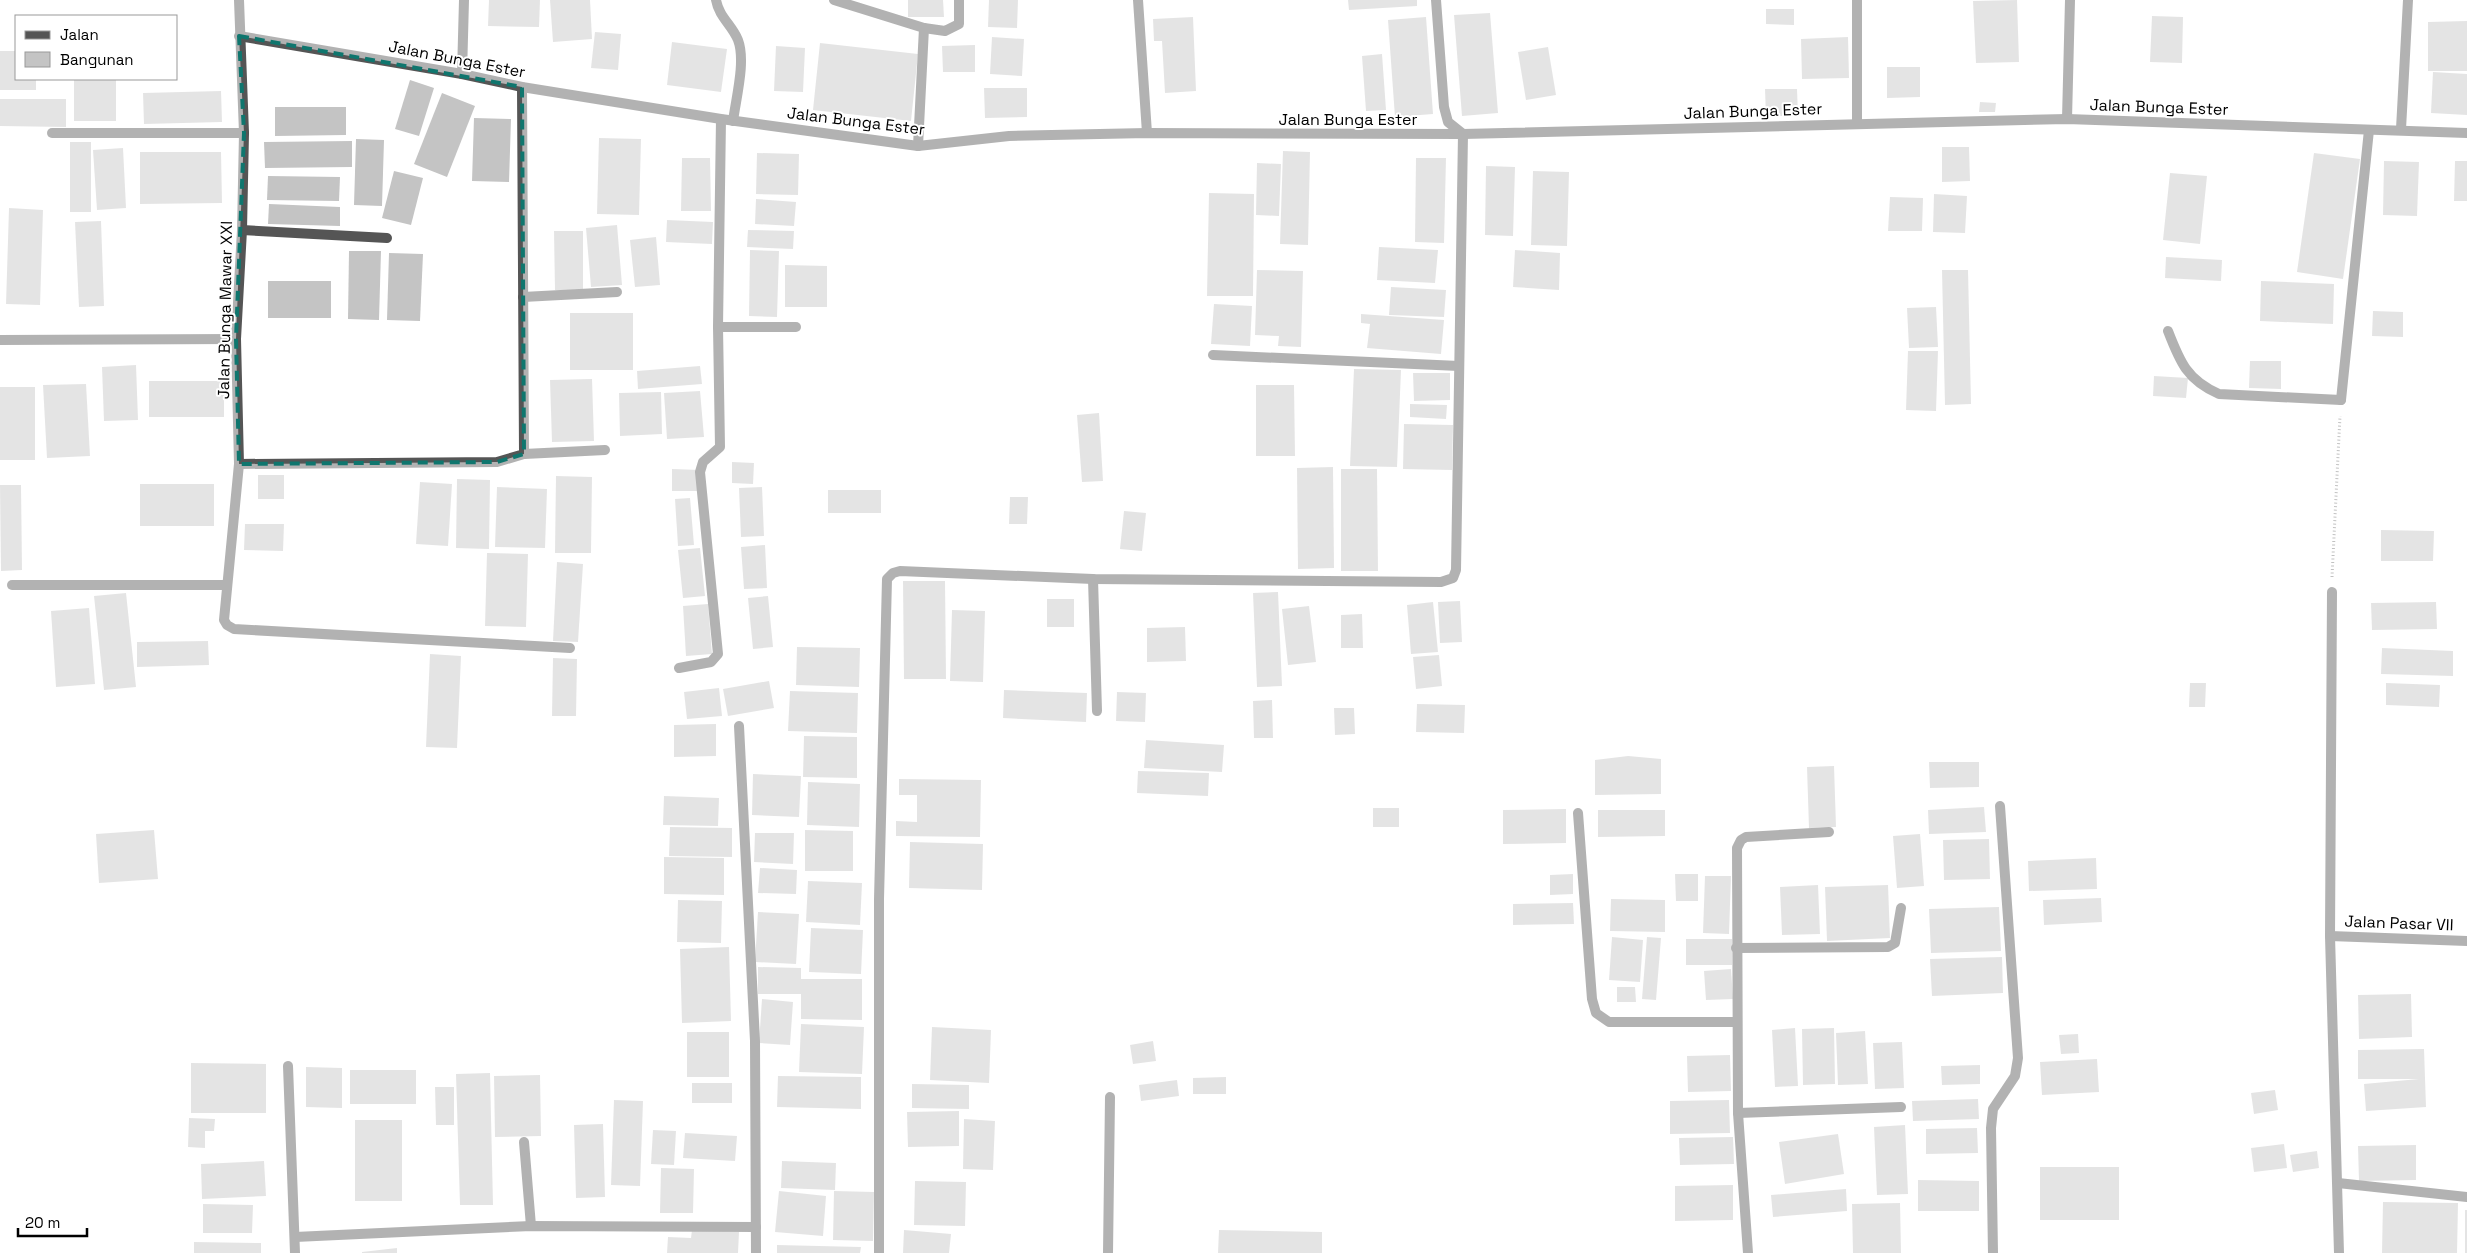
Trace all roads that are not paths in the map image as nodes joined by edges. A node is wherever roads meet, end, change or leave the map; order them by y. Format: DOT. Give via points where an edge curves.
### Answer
graph roads {
  1 [pos="239,0"];
  2 [pos="464,0"];
  3 [pos="716,0"];
  4 [pos="834,0"];
  5 [pos="959,0"];
  6 [pos="1138,0"];
  7 [pos="1436,0"];
  8 [pos="1857,0"];
  9 [pos="2070,0"];
  10 [pos="2408,0"];
  11 [pos="924,28"];
  12 [pos="239,36"];
  13 [pos="462,74"];
  14 [pos="522,87"];
  15 [pos="721,119"];
  16 [pos="2067,119"];
  17 [pos="733,120"];
  18 [pos="1857,124"];
  19 [pos="2401,129"];
  20 [pos="2369,130"];
  21 [pos="52,133"];
  22 [pos="244,133"];
  23 [pos="1147,133"];
  24 [pos="2467,133"];
  25 [pos="1463,134"];
  26 [pos="918,146"];
  27 [pos="242,230"];
  28 [pos="386,238"];
  29 [pos="617,292"];
  30 [pos="523,298"];
  31 [pos="718,326"];
  32 [pos="796,326"];
  33 [pos="2168,331"];
  34 [pos="236,339"];
  35 [pos="0,340"];
  36 [pos="1213,355"];
  37 [pos="1459,366"];
  38 [pos="605,450"];
  39 [pos="524,454"];
  40 [pos="239,464"];
  41 [pos="1092,579"];
  42 [pos="12,585"];
  43 [pos="226,585"];
  44 [pos="2332,592"];
  45 [pos="570,648"];
  46 [pos="678,668"];
  47 [pos="1097,712"];
  48 [pos="739,726"];
  49 [pos="2000,806"];
  50 [pos="1578,813"];
  51 [pos="1828,832"];
  52 [pos="1901,908"];
  53 [pos="2330,936"];
  54 [pos="2467,941"];
  55 [pos="1736,948"];
  56 [pos="1736,1022"];
  57 [pos="288,1066"];
  58 [pos="1110,1098"];
  59 [pos="1901,1107"];
  60 [pos="1738,1113"];
  61 [pos="524,1142"];
  62 [pos="2338,1183"];
  63 [pos="2467,1197"];
  64 [pos="531,1226"];
  65 [pos="756,1226"];
  66 [pos="295,1237"];
  67 [pos="295,1253"];
  68 [pos="756,1253"];
  69 [pos="879,1253"];
  70 [pos="1108,1253"];
  71 [pos="1748,1253"];
  72 [pos="1993,1253"];
  73 [pos="2339,1253"];
  1 -- 12 [label="street, Jalan Bunga Mawar XXI"];
  2 -- 13 [label="street"];
  3 -- 17 [label="street" via="722,17 738,40 742,57"];
  4 -- 11 [label="street"];
  5 -- 11 [label="street" via="959,24 945,32"];
  6 -- 23 [label="street"];
  7 -- 25 [label="street" via="1444,107 1448,122"];
  8 -- 18 [label="street"];
  9 -- 16 [label="street"];
  10 -- 19 [label="street"];
  11 -- 26 [label="street"];
  12 -- 13 [label="street, Jalan Bunga Ester"];
  12 -- 22 [label="street, Jalan Bunga Mawar XXI"];
  13 -- 14 [label="street, Jalan Bunga Ester"];
  14 -- 15 [label="street, Jalan Bunga Ester"];
  14 -- 30 [label="street"];
  15 -- 17 [label="street, Jalan Bunga Ester"];
  15 -- 31 [label="street"];
  16 -- 18 [label="street, Jalan Bunga Ester"];
  16 -- 20 [label="street, Jalan Bunga Ester"];
  17 -- 26 [label="street, Jalan Bunga Ester"];
  18 -- 25 [label="street, Jalan Bunga Ester"];
  19 -- 20 [label="street, Jalan Bunga Ester"];
  19 -- 24 [label="street, Jalan Bunga Ester"];
  20 -- 33 [label="street" via="2341,400 2219,394 2202,386 2182,366"];
  21 -- 22 [label="street"];
  22 -- 27 [label="street, Jalan Bunga Mawar XXI"];
  23 -- 25 [label="street, Jalan Bunga Ester"];
  23 -- 26 [label="street, Jalan Bunga Ester" via="1009,136"];
  25 -- 37 [label="street"];
  27 -- 28 [label="street"];
  27 -- 34 [label="street, Jalan Bunga Mawar XXI"];
  29 -- 30 [label="street"];
  30 -- 39 [label="street"];
  31 -- 32 [label="street"];
  31 -- 46 [label="street" via="720,447 703,462 700,472 718,654 712,662"];
  34 -- 35 [label="street"];
  34 -- 40 [label="street, Jalan Bunga Mawar XXI"];
  36 -- 37 [label="street"];
  37 -- 41 [label="street" via="1456,570 1451,580"];
  38 -- 39 [label="street"];
  39 -- 40 [label="street" via="496,462"];
  40 -- 43 [label="street, Jalan Bunga Mawar XXI"];
  41 -- 47 [label="street"];
  41 -- 69 [label="street" via="910,571 893,573 887,579 879,899"];
  42 -- 43 [label="street"];
  43 -- 45 [label="street, Jalan Bunga Mawar XXI" via="224,620 234,629"];
  44 -- 53 [label="street"];
  48 -- 65 [label="street" via="755,1041"];
  49 -- 72 [label="street" via="2018,1058 2015,1076 1993,1109"];
  50 -- 56 [label="street" via="1592,999 1596,1013 1609,1022"];
  51 -- 55 [label="street" via="1741,840 1737,848"];
  52 -- 55 [label="street" via="1895,943 1888,947"];
  53 -- 54 [label="street, Jalan Pasar VII"];
  53 -- 62 [label="street"];
  55 -- 56 [label="street"];
  56 -- 60 [label="street"];
  57 -- 66 [label="street"];
  58 -- 70 [label="street"];
  59 -- 60 [label="street"];
  60 -- 71 [label="street"];
  61 -- 64 [label="street"];
  62 -- 63 [label="street"];
  62 -- 73 [label="street"];
  64 -- 65 [label="street"];
  64 -- 66 [label="street"];
  65 -- 68 [label="street"];
  66 -- 67 [label="street"];
}
